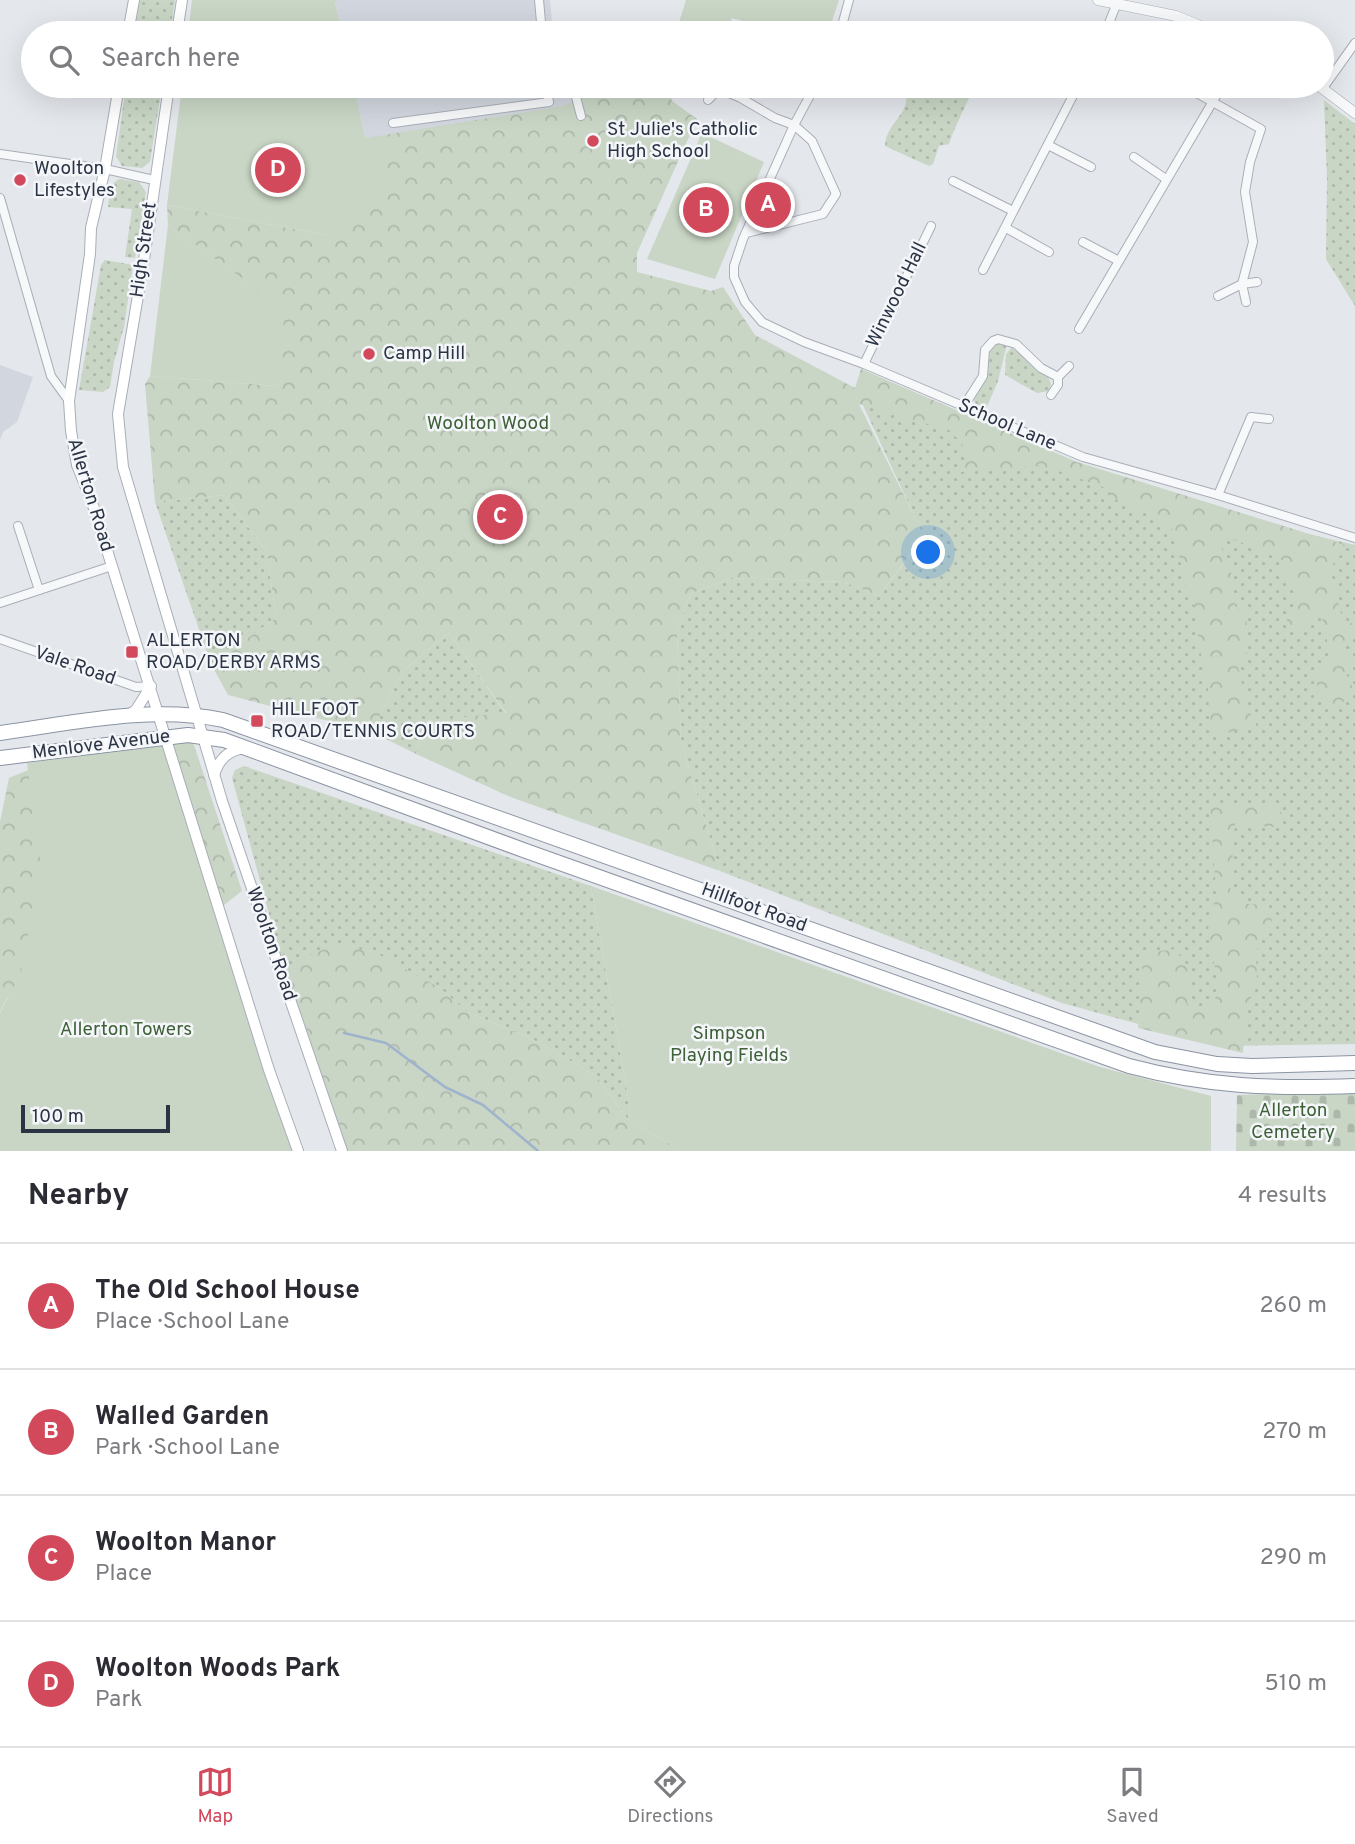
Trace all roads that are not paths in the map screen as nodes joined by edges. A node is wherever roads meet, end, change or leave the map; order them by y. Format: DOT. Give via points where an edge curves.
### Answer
graph roads {
  1 [pos="134,0"];
  2 [pos="182,0"];
  3 [pos="539,0"];
  4 [pos="849,0"];
  5 [pos="1098,0"];
  6 [pos="1117,3"];
  7 [pos="130,21"];
  8 [pos="179,21"];
  9 [pos="541,21"];
  10 [pos="843,21"];
  11 [pos="1110,21"];
  12 [pos="1188,21"];
  13 [pos="1355,43"];
  14 [pos="1334,70"];
  15 [pos="1334,97"];
  16 [pos="117,98"];
  17 [pos="167,98"];
  18 [pos="548,98"];
  19 [pos="576,98"];
  20 [pos="741,98"];
  21 [pos="809,98"];
  22 [pos="1072,98"];
  23 [pos="1206,98"];
  24 [pos="1216,98"];
  25 [pos="1214,102"];
  26 [pos="1355,113"];
  27 [pos="581,116"];
  28 [pos="393,123"];
  29 [pos="794,125"];
  30 [pos="1048,145"];
  31 [pos="0,154"];
  32 [pos="1133,157"];
  33 [pos="1091,167"];
  34 [pos="105,169"];
  35 [pos="1166,179"];
  36 [pos="154,180"];
  37 [pos="953,181"];
  38 [pos="0,198"];
  39 [pos="1013,211"];
  40 [pos="3,220"];
  41 [pos="931,226"];
  42 [pos="1006,228"];
  43 [pos="746,233"];
  44 [pos="1083,242"];
  45 [pos="1049,252"];
  46 [pos="1119,261"];
  47 [pos="983,270"];
  48 [pos="1257,282"];
  49 [pos="1242,284"];
  50 [pos="1218,296"];
  51 [pos="1246,302"];
  52 [pos="1079,329"];
  53 [pos="864,364"];
  54 [pos="1069,366"];
  55 [pos="1058,377"];
  56 [pos="1051,395"];
  57 [pos="69,401"];
  58 [pos="964,406"];
  59 [pos="118,414"];
  60 [pos="1269,419"];
  61 [pos="1218,495"];
  62 [pos="18,526"];
  63 [pos="1355,538"];
  64 [pos="111,566"];
  65 [pos="39,590"];
  66 [pos="0,603"];
  67 [pos="0,639"];
  68 [pos="150,686"];
  69 [pos="159,713"];
  70 [pos="195,715"];
  71 [pos="127,716"];
  72 [pos="0,733"];
  73 [pos="202,736"];
  74 [pos="165,737"];
  75 [pos="246,748"];
  76 [pos="0,758"];
  77 [pos="215,775"];
  78 [pos="1355,1063"];
  79 [pos="1237,1065"];
  80 [pos="1236,1086"];
  81 [pos="1355,1086"];
  82 [pos="298,1151"];
  83 [pos="342,1151"];
  1 -- 7 [label="main road"];
  2 -- 8 [label="main road"];
  3 -- 9 [label="street"];
  4 -- 10 [label="street"];
  5 -- 6 [label="street"];
  6 -- 11 [label="street"];
  6 -- 12 [label="street"];
  13 -- 14 [label="street"];
  15 -- 26 [label="street"];
  16 -- 34 [label="main road"];
  17 -- 36 [label="main road, High Street"];
  18 -- 28 [label="street" via="549,102"];
  19 -- 27 [label="street"];
  20 -- 29 [label="street"];
  21 -- 29 [label="street, School Lane"];
  22 -- 30 [label="street"];
  23 -- 25 [label="street"];
  24 -- 25 [label="street"];
  25 -- 35 [label="street"];
  25 -- 49 [label="street" via="1261,130 1245,192 1253,242"];
  29 -- 43 [label="street, School Lane"];
  29 -- 43 [label="street" via="812,141 836,194 822,214"];
  30 -- 33 [label="street"];
  30 -- 39 [label="street"];
  31 -- 34 [label="street"];
  32 -- 35 [label="street"];
  34 -- 36 [label="street"];
  34 -- 57 [label="main road" via="91,228"];
  35 -- 46 [label="street"];
  36 -- 59 [label="main road, High Street"];
  37 -- 39 [label="street"];
  38 -- 40 [label="street, Allerton Road"];
  39 -- 42 [label="street"];
  40 -- 57 [label="street, Allerton Road" via="51,376"];
  41 -- 53 [label="street, Winwood Hall"];
  42 -- 45 [label="street"];
  42 -- 47 [label="street"];
  43 -- 53 [label="street, School Lane" via="734,277 745,302 762,322"];
  44 -- 46 [label="street"];
  46 -- 52 [label="street"];
  48 -- 49 [label="street"];
  49 -- 50 [label="street"];
  49 -- 51 [label="street"];
  53 -- 58 [label="street, School Lane"];
  54 -- 55 [label="street"];
  55 -- 56 [label="street"];
  55 -- 58 [label="street" via="1016,344 998,339 985,349 983,376"];
  57 -- 64 [label="main road, Allerton Road" via="77,466"];
  58 -- 61 [label="street, School Lane" via="1083,457"];
  59 -- 70 [label="main road, Allerton Road" via="123,467"];
  60 -- 61 [label="street" via="1251,417"];
  61 -- 63 [label="street, School Lane"];
  62 -- 65 [label="street"];
  64 -- 65 [label="street"];
  64 -- 68 [label="main road, Allerton Road"];
  65 -- 66 [label="street"];
  67 -- 68 [label="street, Vale Road" via="135,687"];
  68 -- 69 [label="main road, Allerton Road"];
  68 -- 71 [label="main road"];
  69 -- 70 [label="highway, Hillfoot Road"];
  69 -- 71 [label="highway, Menlove Avenue"];
  69 -- 74 [label="main road, Woolton Road"];
  70 -- 73 [label="main road, Allerton Road"];
  70 -- 79 [label="highway, Hillfoot Road" via="306,748 1132,1044 1188,1059"];
  71 -- 72 [label="highway, Menlove Avenue"];
  73 -- 74 [label="highway, Menlove Avenue"];
  73 -- 75 [label="highway, Hillfoot Road"];
  73 -- 77 [label="main road, Woolton Road"];
  74 -- 76 [label="highway, Menlove Avenue"];
  74 -- 82 [label="main road, Woolton Road"];
  75 -- 77 [label="main road" via="226,755"];
  75 -- 80 [label="highway, Hillfoot Road" via="1089,1054 1166,1076"];
  77 -- 83 [label="main road, Woolton Road"];
  78 -- 79 [label="highway, Hillfoot Road"];
  79 -- 80 [label="street"];
  80 -- 81 [label="highway, Hillfoot Road"];
}
